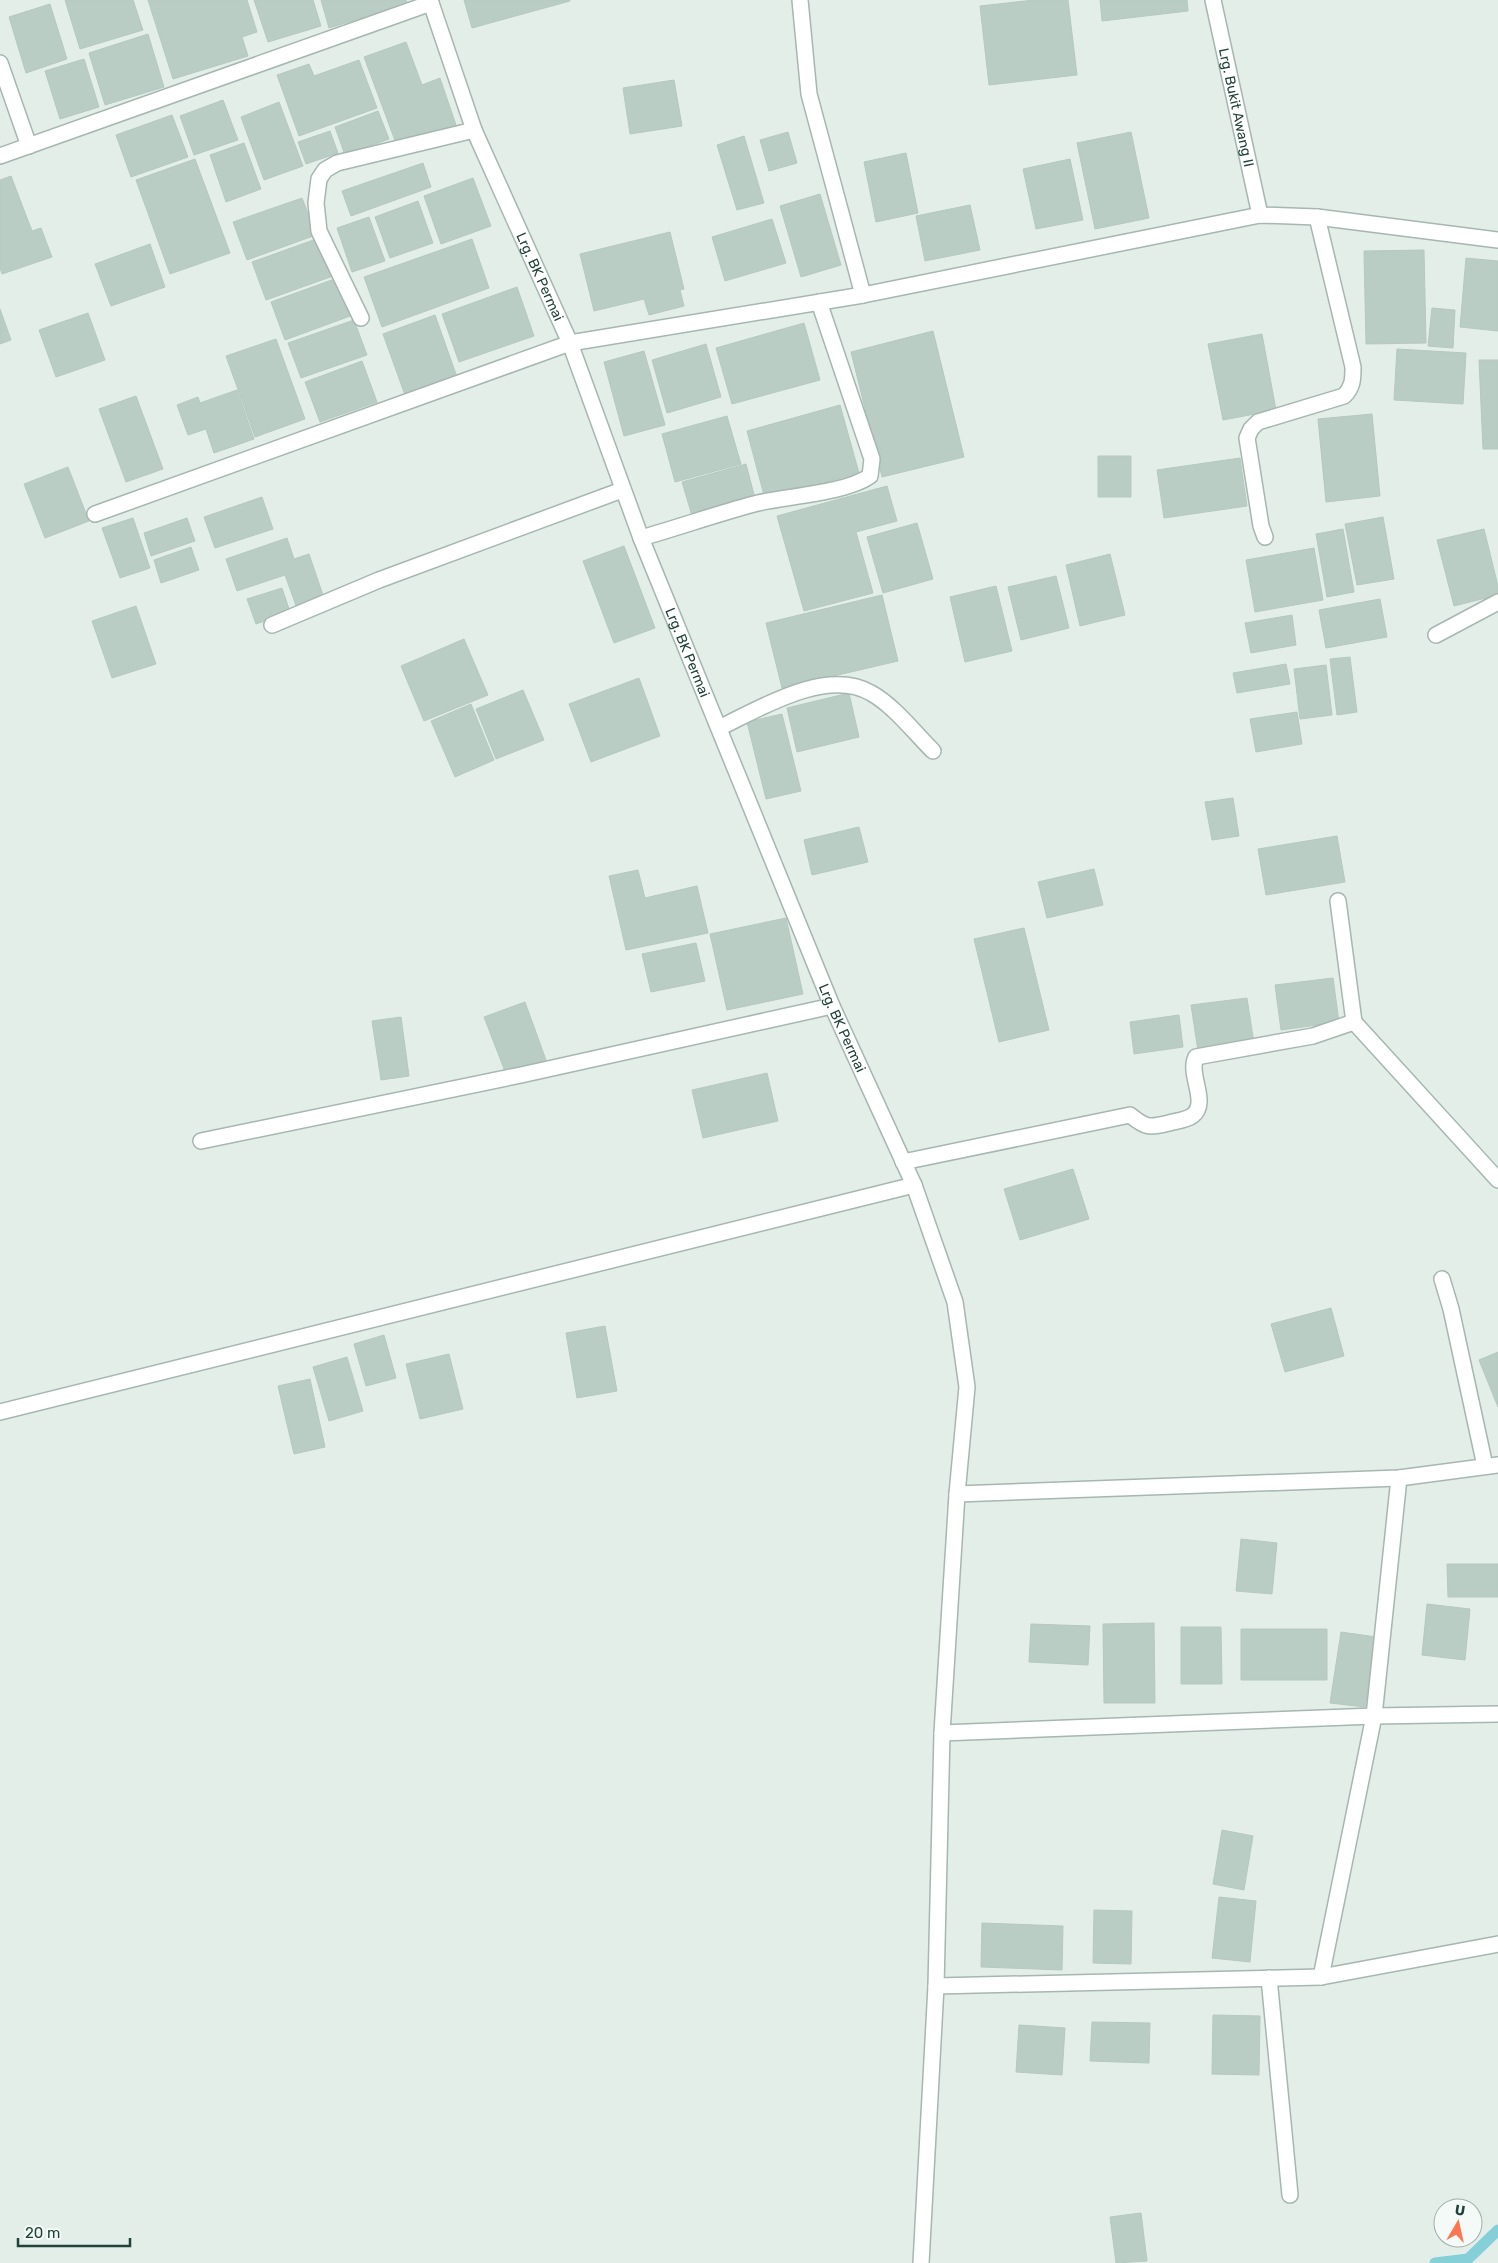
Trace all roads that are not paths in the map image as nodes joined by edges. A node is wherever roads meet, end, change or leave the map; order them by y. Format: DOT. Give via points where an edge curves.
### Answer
graph roads {
  1 [pos="800,0"];
  2 [pos="1213,0"];
  3 [pos="431,2"];
  4 [pos="0,63"];
  5 [pos="474,130"];
  6 [pos="29,146"];
  7 [pos="0,156"];
  8 [pos="1260,215"];
  9 [pos="1317,217"];
  10 [pos="1498,240"];
  11 [pos="863,295"];
  12 [pos="819,302"];
  13 [pos="360,318"];
  14 [pos="570,342"];
  15 [pos="622,490"];
  16 [pos="95,514"];
  17 [pos="1265,537"];
  18 [pos="641,538"];
  19 [pos="1498,602"];
  20 [pos="272,625"];
  21 [pos="1436,635"];
  22 [pos="718,728"];
  23 [pos="933,751"];
  24 [pos="1338,901"];
  25 [pos="832,1006"];
  26 [pos="1354,1022"];
  27 [pos="201,1142"];
  28 [pos="903,1162"];
  29 [pos="1498,1180"];
  30 [pos="914,1185"];
  31 [pos="1442,1279"];
  32 [pos="0,1412"];
  33 [pos="1492,1465"];
  34 [pos="1400,1478"];
  35 [pos="957,1494"];
  36 [pos="1498,1714"];
  37 [pos="1374,1716"];
  38 [pos="942,1733"];
  39 [pos="1498,1944"];
  40 [pos="1321,1977"];
  41 [pos="1270,1978"];
  42 [pos="936,1986"];
  43 [pos="1290,2195"];
  44 [pos="921,2263"];
  1 -- 11 [label="street" via="809,94"];
  2 -- 8 [label="street, Lrg. Bukit Awang II"];
  3 -- 5 [label="street, Lrg. BK Permai"];
  3 -- 6 [label="street"];
  4 -- 6 [label="street"];
  5 -- 13 [label="street" via="337,163 325,170 319,179 316,203 319,231"];
  5 -- 14 [label="street, Lrg. BK Permai"];
  6 -- 7 [label="street"];
  8 -- 9 [label="street"];
  8 -- 11 [label="street"];
  9 -- 10 [label="street"];
  9 -- 17 [label="street" via="1353,378 1350,390 1344,396 1258,422 1251,429 1247,438 1260,526"];
  11 -- 12 [label="street"];
  12 -- 14 [label="street"];
  12 -- 18 [label="street" via="872,459 870,476 848,486 758,503"];
  14 -- 15 [label="street, Lrg. BK Permai"];
  14 -- 16 [label="street"];
  15 -- 18 [label="street, Lrg. BK Permai"];
  15 -- 20 [label="street" via="379,580"];
  18 -- 22 [label="street, Lrg. BK Permai"];
  19 -- 21 [label="street"];
  22 -- 23 [label="street" via="795,692 828,686 853,686 872,693"];
  22 -- 25 [label="street, Lrg. BK Permai"];
  24 -- 26 [label="street"];
  25 -- 27 [label="street"];
  25 -- 28 [label="street, Lrg. BK Permai"];
  26 -- 28 [label="street" via="1312,1036 1196,1057 1192,1066 1199,1100 1198,1109 1191,1117 1153,1127 1143,1125 1130,1115"];
  26 -- 29 [label="street"];
  28 -- 30 [label="street, Lrg. BK Permai"];
  30 -- 32 [label="street"];
  30 -- 35 [label="street, Lrg. BK Permai" via="955,1302 967,1387"];
  31 -- 33 [label="street"];
  33 -- 34 [label="street"];
  34 -- 35 [label="street"];
  34 -- 37 [label="street"];
  35 -- 38 [label="street, Lrg. BK Permai"];
  36 -- 37 [label="street"];
  37 -- 38 [label="street"];
  37 -- 40 [label="street"];
  38 -- 42 [label="street, Lrg. BK Permai"];
  39 -- 40 [label="street"];
  40 -- 41 [label="street"];
  41 -- 42 [label="street"];
  41 -- 43 [label="street"];
  42 -- 44 [label="street, Lrg. BK Permai"];
}
